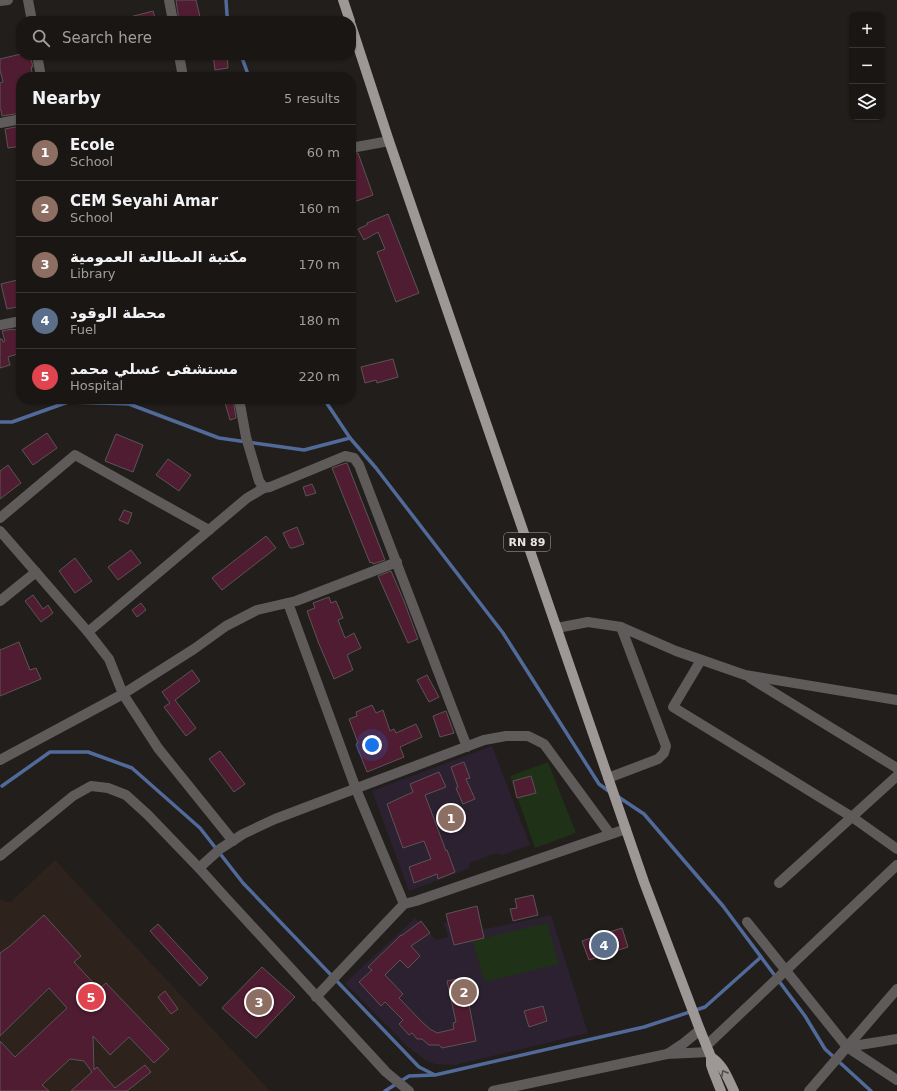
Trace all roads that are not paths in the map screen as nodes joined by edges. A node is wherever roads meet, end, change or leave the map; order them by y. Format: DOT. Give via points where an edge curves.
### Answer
graph roads {
  1 [pos="8,0"];
  2 [pos="28,0"];
  3 [pos="169,0"];
  4 [pos="343,0"];
  5 [pos="0,1"];
  6 [pos="31,16"];
  7 [pos="172,16"];
  8 [pos="348,16"];
  9 [pos="356,40"];
  10 [pos="38,60"];
  11 [pos="180,60"];
  12 [pos="40,72"];
  13 [pos="182,72"];
  14 [pos="16,120"];
  15 [pos="0,122"];
  16 [pos="389,141"];
  17 [pos="356,147"];
  18 [pos="16,323"];
  19 [pos="0,325"];
  20 [pos="240,404"];
  21 [pos="264,488"];
  22 [pos="0,518"];
  23 [pos="209,530"];
  24 [pos="0,531"];
  25 [pos="397,562"];
  26 [pos="36,572"];
  27 [pos="0,601"];
  28 [pos="288,603"];
  29 [pos="621,627"];
  30 [pos="557,628"];
  31 [pos="88,632"];
  32 [pos="701,660"];
  33 [pos="745,675"];
  34 [pos="123,694"];
  35 [pos="897,700"];
  36 [pos="467,747"];
  37 [pos="0,760"];
  38 [pos="897,768"];
  39 [pos="897,776"];
  40 [pos="608,778"];
  41 [pos="356,789"];
  42 [pos="852,817"];
  43 [pos="626,829"];
  44 [pos="610,834"];
  45 [pos="233,841"];
  46 [pos="897,849"];
  47 [pos="0,856"];
  48 [pos="897,865"];
  49 [pos="199,868"];
  50 [pos="779,883"];
  51 [pos="404,904"];
  52 [pos="747,922"];
  53 [pos="785,971"];
  54 [pos="897,989"];
  55 [pos="316,997"];
  56 [pos="700,1030"];
  57 [pos="897,1039"];
  58 [pos="847,1047"];
  59 [pos="709,1052"];
  60 [pos="667,1054"];
  61 [pos="897,1080"];
  62 [pos="407,1090"];
  63 [pos="493,1091"];
  64 [pos="721,1091"];
  65 [pos="734,1091"];
  66 [pos="809,1091"];
  1 -- 5 [label="street"];
  2 -- 6 [label="street"];
  3 -- 7 [label="street"];
  4 -- 8 [label="main road"];
  9 -- 16 [label="main road, RN 89"];
  10 -- 12 [label="street"];
  11 -- 13 [label="street"];
  14 -- 15 [label="street"];
  16 -- 17 [label="street"];
  16 -- 30 [label="main road, RN 89"];
  18 -- 19 [label="street"];
  20 -- 21 [label="street" via="246,437 259,481"];
  21 -- 23 [label="street" via="247,498"];
  21 -- 25 [label="street" via="346,456 354,458"];
  22 -- 23 [label="street" via="75,455"];
  23 -- 31 [label="street"];
  24 -- 26 [label="street"];
  25 -- 28 [label="street"];
  25 -- 36 [label="street"];
  26 -- 27 [label="street"];
  26 -- 31 [label="street"];
  28 -- 34 [label="street" via="257,610 226,626"];
  28 -- 41 [label="street"];
  29 -- 30 [label="street" via="588,622"];
  29 -- 32 [label="street"];
  29 -- 40 [label="street" via="666,746 658,759"];
  30 -- 40 [label="main road, RN 89"];
  31 -- 34 [label="street" via="109,659"];
  32 -- 33 [label="street"];
  32 -- 42 [label="street" via="673,707"];
  33 -- 35 [label="street"];
  33 -- 38 [label="street"];
  34 -- 37 [label="street"];
  34 -- 45 [label="street" via="158,748"];
  36 -- 41 [label="street"];
  36 -- 44 [label="street" via="484,740 506,736 528,736 544,744"];
  39 -- 42 [label="street"];
  40 -- 43 [label="main road, RN 89"];
  41 -- 45 [label="street" via="275,819"];
  41 -- 51 [label="street"];
  42 -- 46 [label="street"];
  42 -- 50 [label="street"];
  43 -- 44 [label="street"];
  43 -- 56 [label="main road, RN 89"];
  44 -- 51 [label="street"];
  45 -- 49 [label="street"];
  47 -- 49 [label="street" via="73,796 91,786 108,788 126,795"];
  48 -- 53 [label="street"];
  49 -- 55 [label="street"];
  51 -- 55 [label="street"];
  52 -- 53 [label="street"];
  53 -- 58 [label="street"];
  53 -- 59 [label="street"];
  54 -- 58 [label="street"];
  55 -- 62 [label="street" via="386,1072"];
  56 -- 59 [label="main road, RN 89"];
  56 -- 60 [label="street"];
  57 -- 58 [label="street"];
  58 -- 61 [label="street"];
  58 -- 66 [label="street"];
  59 -- 60 [label="street"];
  59 -- 64 [label="main road, RN 89"];
  65 -- 59 [label="main road, RN 89, one-way" via="721,1067"];
  60 -- 63 [label="street"];
}
